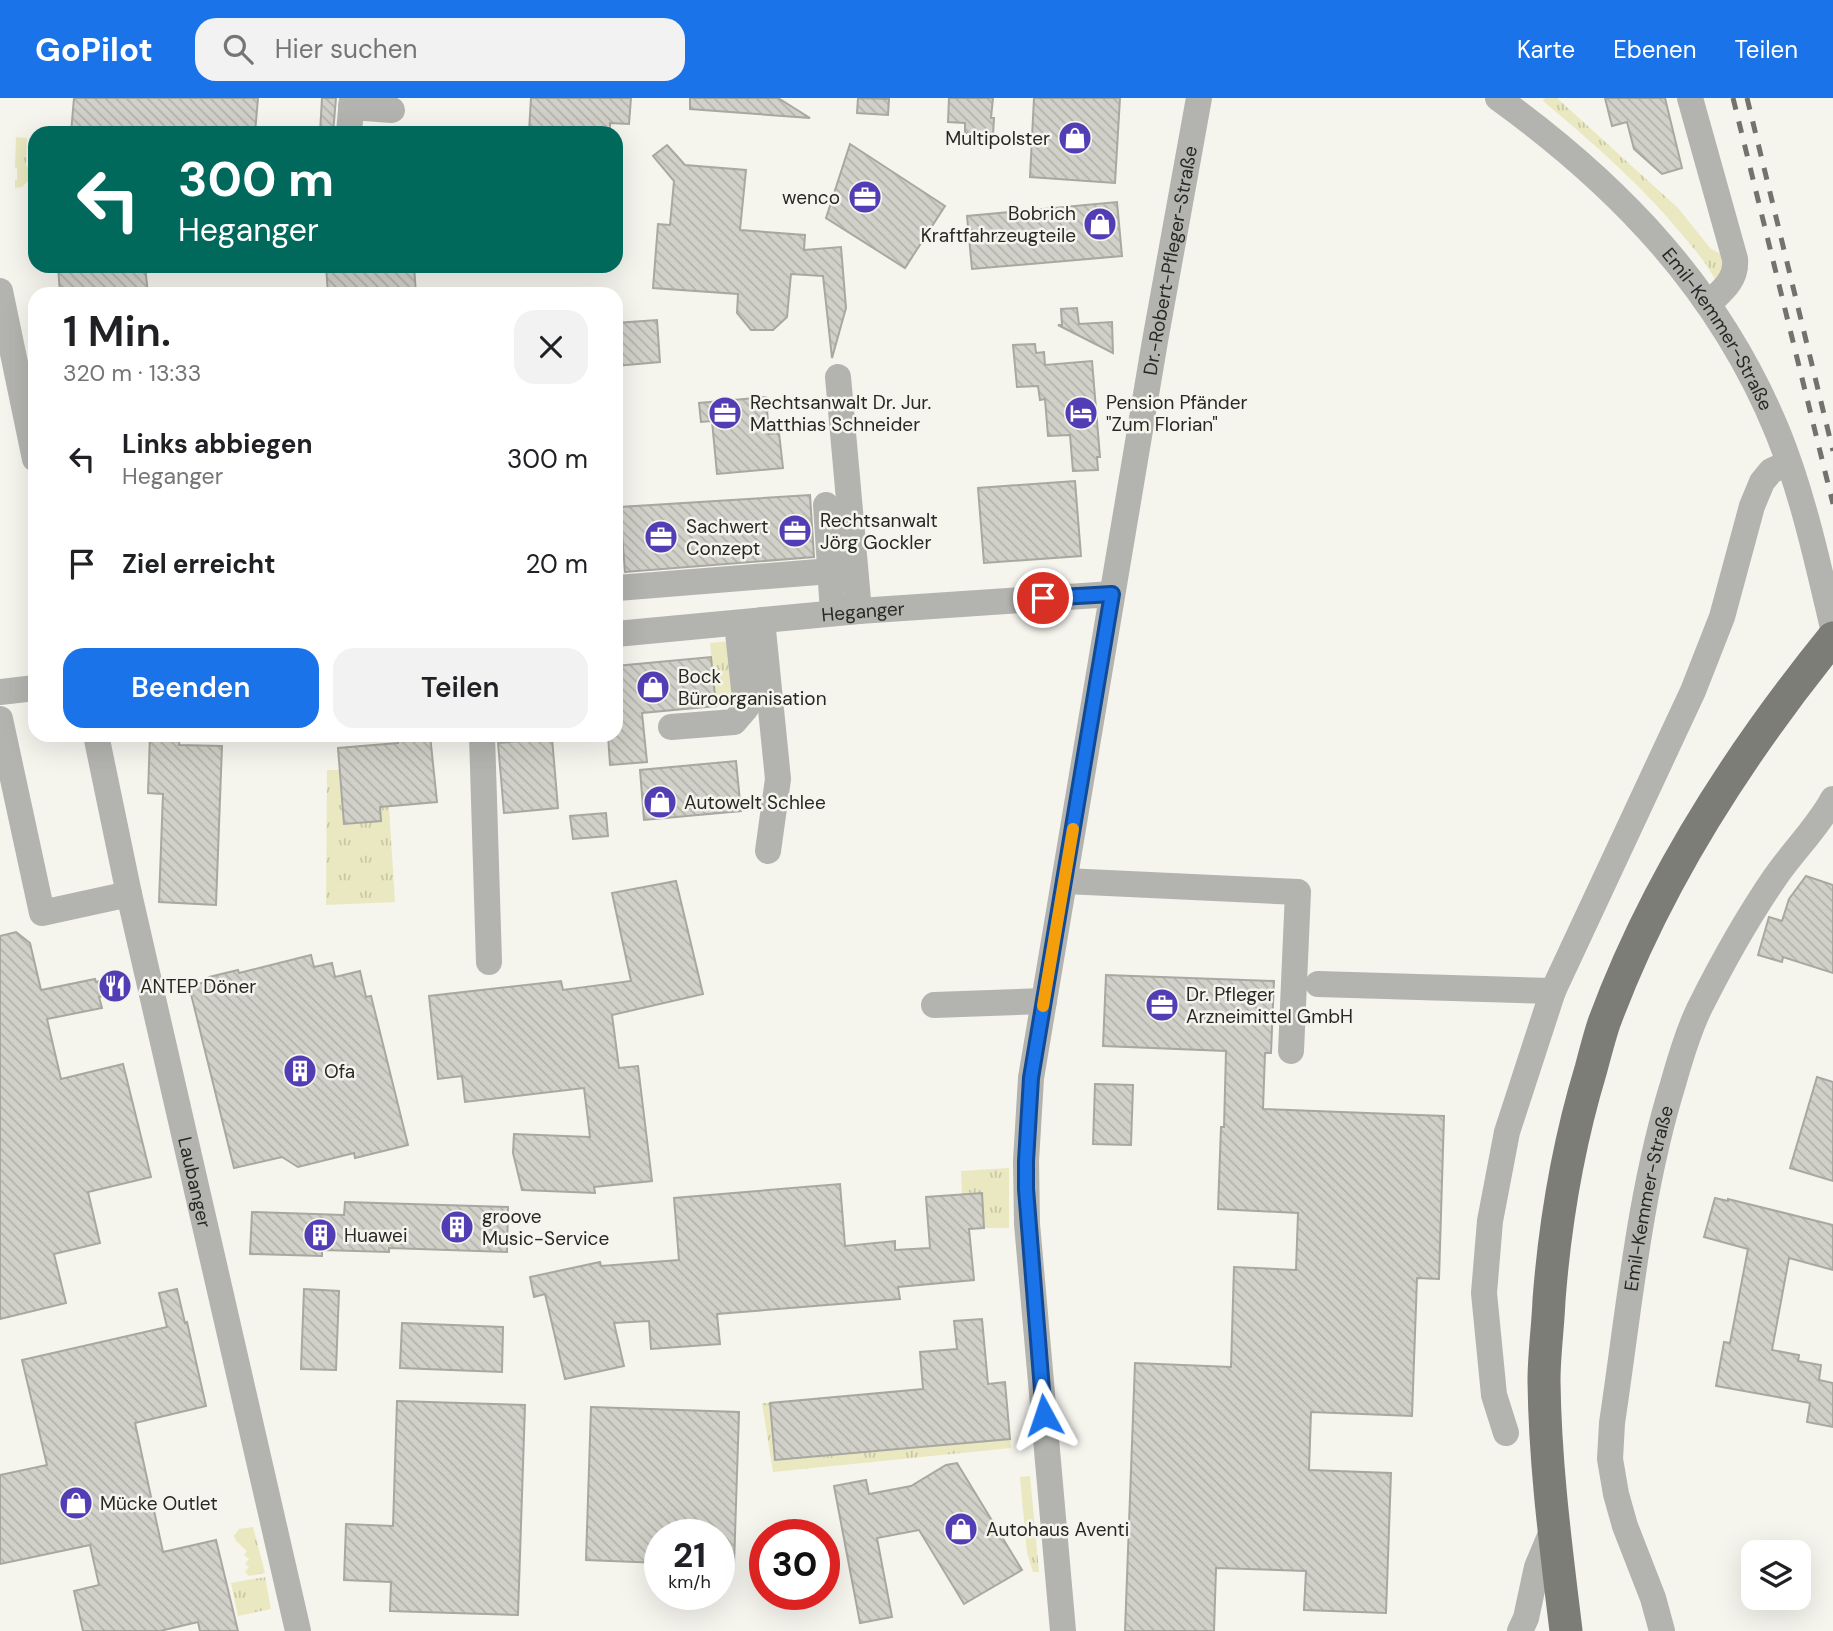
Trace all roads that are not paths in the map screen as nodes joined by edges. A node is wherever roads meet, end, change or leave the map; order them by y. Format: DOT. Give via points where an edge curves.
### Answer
graph roads {
  1 [pos="1199,98"];
  2 [pos="1498,98"];
  3 [pos="1690,98"];
  4 [pos="391,110"];
  5 [pos="351,113"];
  6 [pos="0,291"];
  7 [pos="1709,304"];
  8 [pos="838,377"];
  9 [pos="28,425"];
  10 [pos="1788,463"];
  11 [pos="826,505"];
  12 [pos="831,571"];
  13 [pos="623,588"];
  14 [pos="1112,594"];
  15 [pos="846,612"];
  16 [pos="750,621"];
  17 [pos="1833,628"];
  18 [pos="623,634"];
  19 [pos="1833,638"];
  20 [pos="28,689"];
  21 [pos="0,692"];
  22 [pos="0,719"];
  23 [pos="671,727"];
  24 [pos="97,742"];
  25 [pos="482,742"];
  26 [pos="1833,799"];
  27 [pos="768,850"];
  28 [pos="1065,881"];
  29 [pos="129,894"];
  30 [pos="489,962"];
  31 [pos="1318,984"];
  32 [pos="1553,991"];
  33 [pos="1044,1001"];
  34 [pos="934,1005"];
  35 [pos="1291,1051"];
  36 [pos="1506,1433"];
  37 [pos="1553,1529"];
  38 [pos="298,1631"];
  39 [pos="1063,1631"];
  40 [pos="1520,1631"];
  41 [pos="1566,1631"];
  42 [pos="1662,1631"];
  1 -- 14 [label="street, Dr.-Robert-Pfleger-Straße"];
  2 -- 7 [label="street, Emil-Kemmer-Straße" via="1612,191"];
  3 -- 7 [label="street" via="1736,268 1729,284"];
  4 -- 5 [label="street"];
  6 -- 9 [label="street"];
  7 -- 10 [label="street, Emil-Kemmer-Straße" via="1752,377"];
  8 -- 15 [label="street"];
  10 -- 17 [label="street, Emil-Kemmer-Straße"];
  10 -- 32 [label="street" via="1771,471 1762,482 1722,617 1693,691"];
  11 -- 12 [label="street"];
  12 -- 13 [label="street"];
  12 -- 15 [label="street"];
  14 -- 15 [label="street, Heganger"];
  14 -- 28 [label="street, Dr.-Robert-Pfleger-Straße"];
  15 -- 16 [label="street, Heganger"];
  16 -- 18 [label="street, Heganger"];
  16 -- 23 [label="street" via="746,708 734,722"];
  16 -- 27 [label="street" via="778,779"];
  19 -- 37 [label="main road" via="1692,838 1661,894 1604,1024 1578,1111 1560,1198 1544,1377"];
  20 -- 21 [label="street"];
  22 -- 29 [label="street" via="42,913"];
  24 -- 29 [label="street, Laubanger"];
  25 -- 30 [label="street"];
  26 -- 42 [label="street, Emil-Kemmer-Straße" via="1750,916 1697,1012 1661,1122 1647,1183 1612,1423 1611,1459 1625,1526"];
  28 -- 33 [label="street, Dr.-Robert-Pfleger-Straße"];
  28 -- 35 [label="street" via="1298,892"];
  29 -- 38 [label="street, Laubanger"];
  31 -- 32 [label="street"];
  32 -- 36 [label="street" via="1507,1132 1490,1221 1484,1293 1494,1395"];
  33 -- 34 [label="street"];
  33 -- 39 [label="street, Dr.-Robert-Pfleger-Straße" via="1031,1078 1026,1189"];
  37 -- 40 [label="street" via="1537,1567"];
  37 -- 41 [label="main road"];
}
